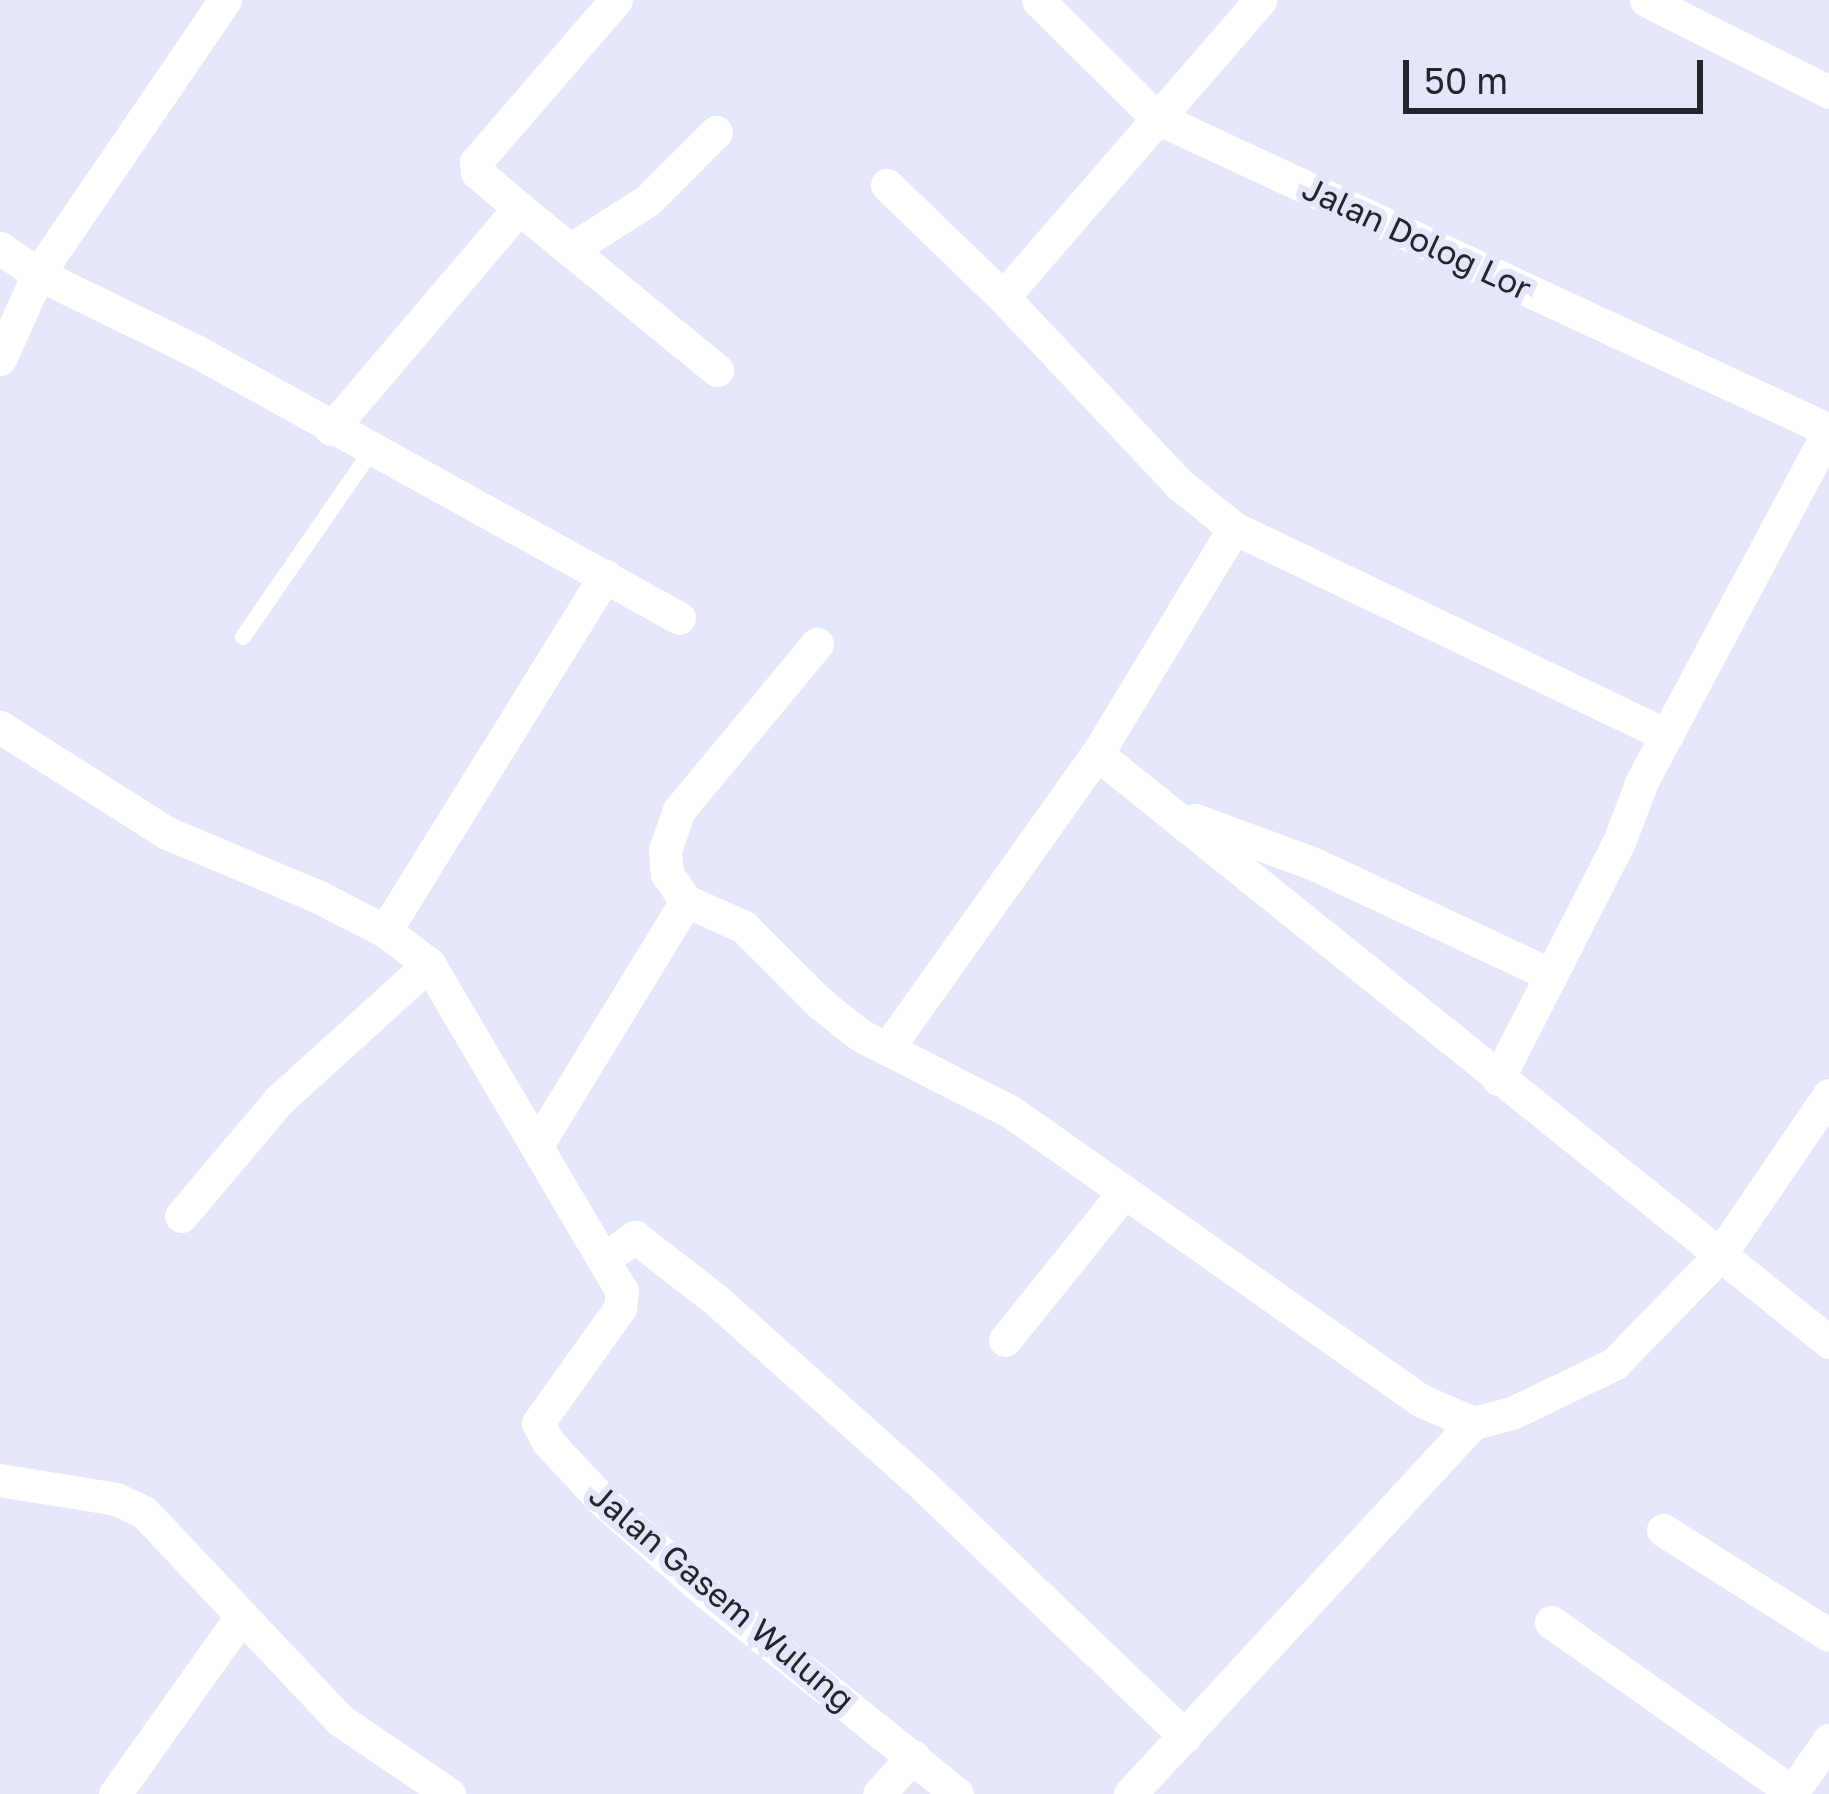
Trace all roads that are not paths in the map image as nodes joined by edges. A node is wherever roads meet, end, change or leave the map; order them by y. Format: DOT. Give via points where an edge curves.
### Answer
graph roads {
  1 [pos="225,0"];
  2 [pos="616,0"];
  3 [pos="1038,0"];
  4 [pos="1260,0"];
  5 [pos="1646,0"];
  6 [pos="1829,92"];
  7 [pos="1156,118"];
  8 [pos="716,132"];
  9 [pos="887,185"];
  10 [pos="519,208"];
  11 [pos="0,248"];
  12 [pos="573,248"];
  13 [pos="38,274"];
  14 [pos="1003,297"];
  15 [pos="0,358"];
  16 [pos="717,370"];
  17 [pos="331,429"];
  18 [pos="1829,430"];
  19 [pos="370,452"];
  20 [pos="1234,528"];
  21 [pos="604,576"];
  22 [pos="679,618"];
  23 [pos="243,637"];
  24 [pos="817,644"];
  25 [pos="0,727"];
  26 [pos="1667,735"];
  27 [pos="1096,754"];
  28 [pos="1170,811"];
  29 [pos="686,901"];
  30 [pos="385,932"];
  31 [pos="429,964"];
  32 [pos="1551,975"];
  33 [pos="887,1049"];
  34 [pos="1498,1079"];
  35 [pos="1829,1095"];
  36 [pos="539,1142"];
  37 [pos="1124,1192"];
  38 [pos="181,1216"];
  39 [pos="1719,1256"];
  40 [pos="605,1258"];
  41 [pos="1005,1340"];
  42 [pos="1829,1342"];
  43 [pos="1472,1423"];
  44 [pos="0,1480"];
  45 [pos="1663,1530"];
  46 [pos="242,1615"];
  47 [pos="1551,1622"];
  48 [pos="1829,1635"];
  49 [pos="1185,1736"];
  50 [pos="1829,1740"];
  51 [pos="913,1756"];
  52 [pos="1792,1793"];
  53 [pos="115,1794"];
  54 [pos="449,1794"];
  55 [pos="879,1794"];
  56 [pos="957,1794"];
  57 [pos="1130,1794"];
  1 -- 13 [label="street"];
  2 -- 10 [label="street" via="476,162 477,172"];
  3 -- 7 [label="street, Jalan Dolog Lor"];
  4 -- 7 [label="street"];
  5 -- 6 [label="street"];
  7 -- 14 [label="street"];
  7 -- 18 [label="street, Jalan Dolog Lor"];
  8 -- 12 [label="street" via="649,200"];
  9 -- 14 [label="street"];
  10 -- 12 [label="street"];
  10 -- 17 [label="street"];
  11 -- 13 [label="street"];
  12 -- 16 [label="street"];
  13 -- 15 [label="street"];
  13 -- 17 [label="street"];
  14 -- 20 [label="street" via="1179,484"];
  17 -- 19 [label="street"];
  18 -- 26 [label="street"];
  19 -- 21 [label="street"];
  19 -- 23 [label="lane"];
  20 -- 26 [label="street"];
  20 -- 27 [label="street"];
  21 -- 22 [label="street"];
  21 -- 30 [label="street"];
  24 -- 29 [label="street" via="679,809 665,850 667,874"];
  25 -- 30 [label="street, Jalan Gasem Wulung" via="167,832"];
  26 -- 32 [label="street"];
  27 -- 28 [label="street"];
  27 -- 33 [label="street"];
  28 -- 32 [label="street" via="1312,863"];
  28 -- 34 [label="street"];
  29 -- 33 [label="street" via="744,927 821,1004"];
  29 -- 36 [label="street"];
  30 -- 31 [label="street, Jalan Gasem Wulung"];
  31 -- 36 [label="street, Jalan Gasem Wulung"];
  31 -- 38 [label="street" via="279,1100"];
  32 -- 34 [label="street"];
  33 -- 37 [label="street" via="1011,1112"];
  34 -- 39 [label="street"];
  35 -- 39 [label="street"];
  36 -- 40 [label="street, Jalan Gasem Wulung"];
  37 -- 41 [label="street"];
  37 -- 43 [label="street" via="1420,1400"];
  39 -- 42 [label="street"];
  39 -- 43 [label="street" via="1614,1364 1512,1413"];
  40 -- 49 [label="street" via="635,1238 730,1316 922,1485"];
  40 -- 51 [label="street, Jalan Gasem Wulung" via="622,1291 620,1308 538,1423 548,1442 706,1592"];
  43 -- 49 [label="street"];
  44 -- 46 [label="street" via="116,1499 144,1512"];
  45 -- 48 [label="street"];
  46 -- 53 [label="street"];
  46 -- 54 [label="street" via="340,1720"];
  47 -- 52 [label="street"];
  49 -- 57 [label="street"];
  50 -- 52 [label="street"];
  51 -- 55 [label="street"];
  51 -- 56 [label="street, Jalan Gasem Wulung"];
}
